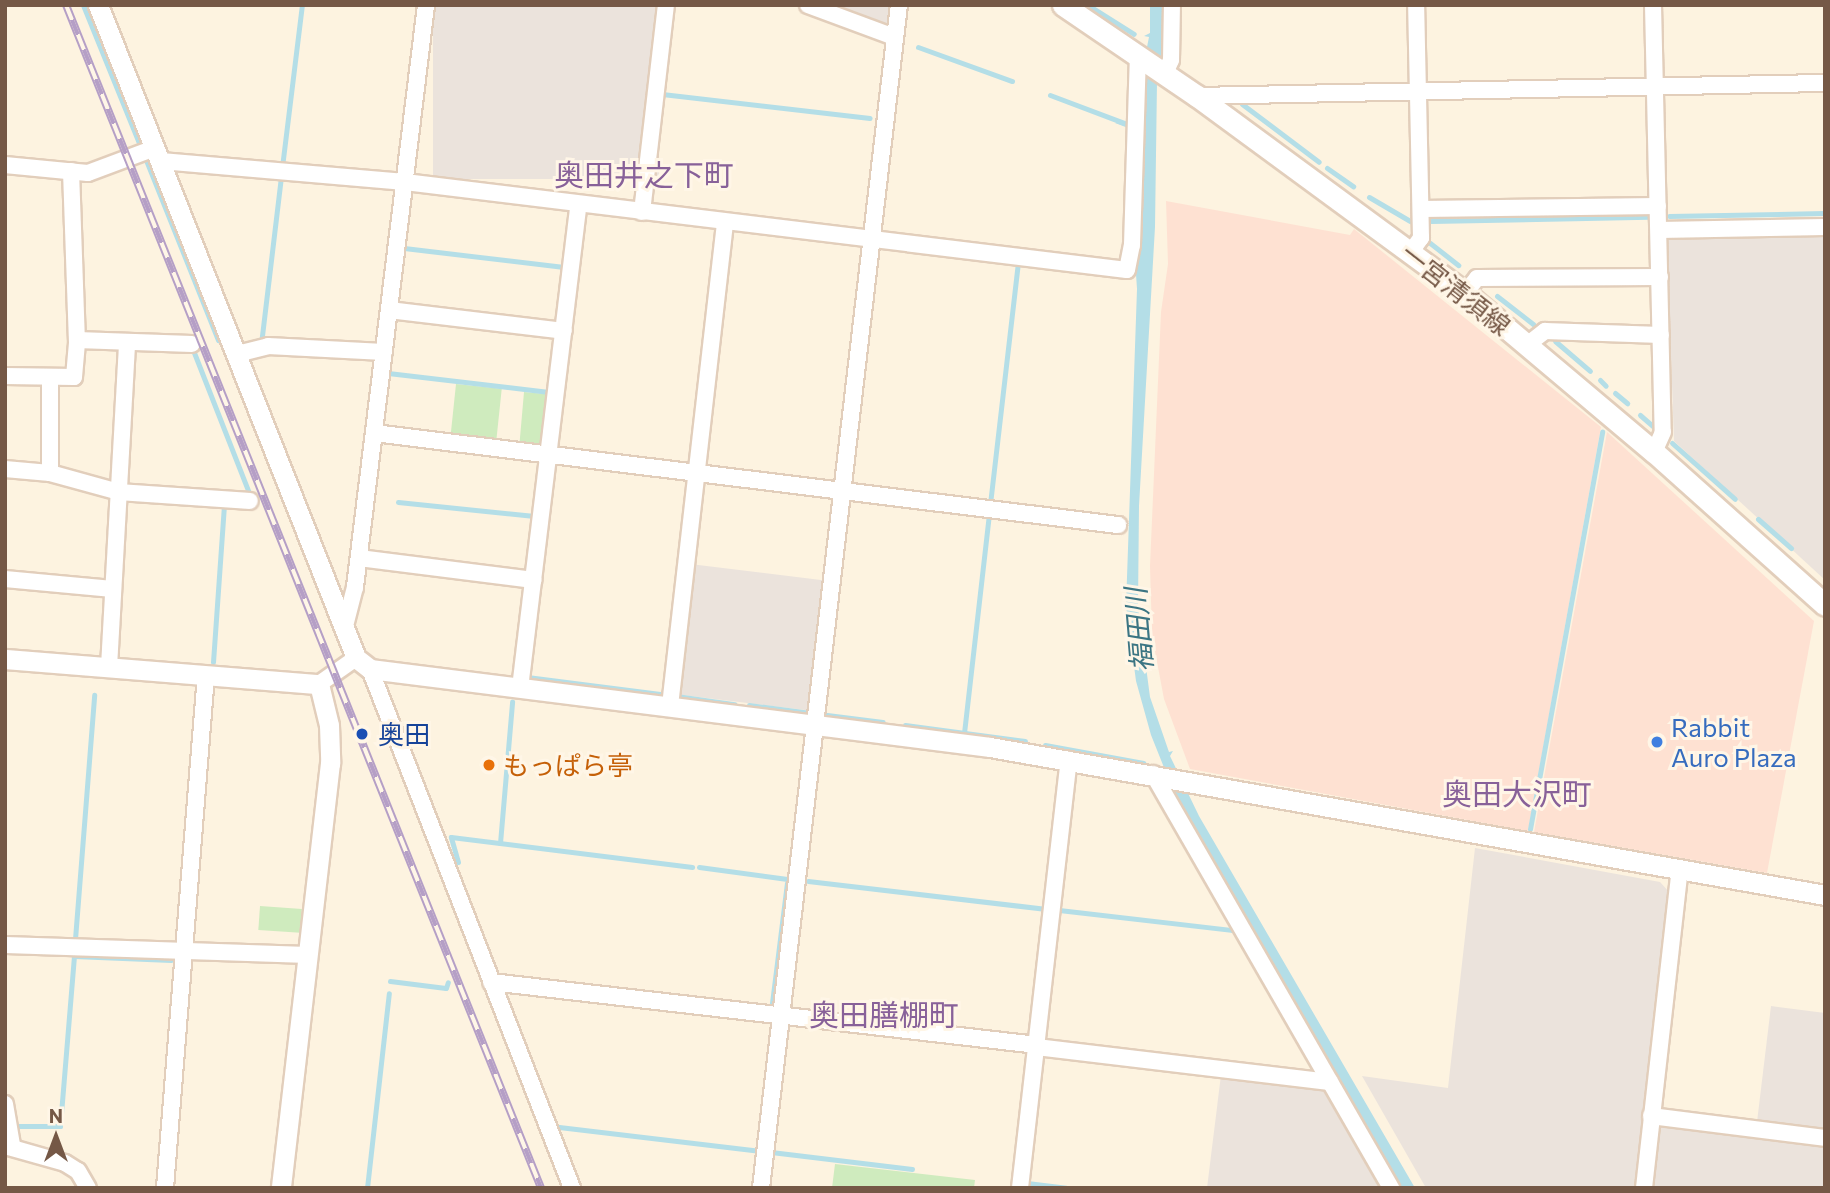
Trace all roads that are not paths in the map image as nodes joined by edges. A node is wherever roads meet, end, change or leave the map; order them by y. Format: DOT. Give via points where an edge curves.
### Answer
graph roads {
  1 [pos="98,5"];
  2 [pos="426,5"];
  3 [pos="666,5"];
  4 [pos="808,5"];
  5 [pos="900,5"];
  6 [pos="1063,5"];
  7 [pos="1172,5"];
  8 [pos="1416,5"];
  9 [pos="1653,5"];
  10 [pos="894,37"];
  11 [pos="1153,65"];
  12 [pos="1825,83"];
  13 [pos="1655,86"];
  14 [pos="1418,91"];
  15 [pos="1198,96"];
  16 [pos="158,155"];
  17 [pos="5,165"];
  18 [pos="71,171"];
  19 [pos="405,182"];
  20 [pos="578,206"];
  21 [pos="1658,206"];
  22 [pos="1421,209"];
  23 [pos="642,212"];
  24 [pos="725,222"];
  25 [pos="1825,227"];
  26 [pos="1658,230"];
  27 [pos="870,240"];
  28 [pos="1410,253"];
  29 [pos="1660,276"];
  30 [pos="1465,293"];
  31 [pos="389,310"];
  32 [pos="564,331"];
  33 [pos="1661,335"];
  34 [pos="77,340"];
  35 [pos="127,342"];
  36 [pos="192,344"];
  37 [pos="1527,345"];
  38 [pos="384,352"];
  39 [pos="237,354"];
  40 [pos="5,376"];
  41 [pos="50,377"];
  42 [pos="374,433"];
  43 [pos="1654,452"];
  44 [pos="550,456"];
  45 [pos="5,469"];
  46 [pos="50,473"];
  47 [pos="696,474"];
  48 [pos="840,491"];
  49 [pos="119,492"];
  50 [pos="250,502"];
  51 [pos="1118,525"];
  52 [pos="359,558"];
  53 [pos="5,579"];
  54 [pos="534,580"];
  55 [pos="113,589"];
  56 [pos="1825,605"];
  57 [pos="345,626"];
  58 [pos="5,659"];
  59 [pos="363,663"];
  60 [pos="109,667"];
  61 [pos="206,675"];
  62 [pos="319,684"];
  63 [pos="520,688"];
  64 [pos="670,706"];
  65 [pos="816,724"];
  66 [pos="1069,760"];
  67 [pos="1155,775"];
  68 [pos="1680,869"];
  69 [pos="1825,894"];
  70 [pos="5,945"];
  71 [pos="183,950"];
  72 [pos="308,955"];
  73 [pos="491,982"];
  74 [pos="782,1016"];
  75 [pos="1037,1046"];
  76 [pos="1330,1082"];
  77 [pos="5,1104"];
  78 [pos="1651,1116"];
  79 [pos="1825,1138"];
  80 [pos="8,1145"];
  81 [pos="88,1188"];
  82 [pos="165,1188"];
  83 [pos="281,1188"];
  84 [pos="572,1188"];
  85 [pos="761,1188"];
  86 [pos="1020,1188"];
  87 [pos="1391,1188"];
  88 [pos="1644,1188"];
  1 -- 16 [label="street"];
  2 -- 19 [label="street"];
  3 -- 23 [label="street"];
  4 -- 10 [label="street"];
  5 -- 10 [label="street"];
  6 -- 11 [label="main road, 一宮清須線"];
  7 -- 11 [label="street" via="1171,60"];
  8 -- 14 [label="street"];
  9 -- 13 [label="street"];
  10 -- 27 [label="street"];
  11 -- 15 [label="main road, 一宮清須線"];
  11 -- 27 [label="street" via="1137,125 1127,270"];
  12 -- 13 [label="street"];
  13 -- 14 [label="street"];
  13 -- 21 [label="street"];
  14 -- 15 [label="street"];
  14 -- 22 [label="street"];
  15 -- 28 [label="main road, 一宮清須線"];
  16 -- 18 [label="street" via="88,173"];
  16 -- 19 [label="street"];
  16 -- 39 [label="street"];
  17 -- 18 [label="street"];
  18 -- 34 [label="street"];
  19 -- 20 [label="street"];
  19 -- 31 [label="street"];
  20 -- 23 [label="street"];
  20 -- 32 [label="street"];
  21 -- 22 [label="street"];
  21 -- 26 [label="street"];
  22 -- 28 [label="street" via="1421,238"];
  23 -- 24 [label="street"];
  24 -- 27 [label="street"];
  24 -- 47 [label="street"];
  25 -- 26 [label="street"];
  26 -- 29 [label="street"];
  27 -- 48 [label="street"];
  28 -- 30 [label="main road, 一宮清須線"];
  29 -- 30 [label="street" via="1477,278"];
  29 -- 33 [label="street"];
  30 -- 37 [label="main road, 一宮清須線"];
  31 -- 32 [label="street"];
  31 -- 38 [label="street"];
  32 -- 44 [label="street"];
  33 -- 37 [label="street" via="1545,331"];
  33 -- 43 [label="street" via="1663,432"];
  34 -- 35 [label="street"];
  34 -- 41 [label="street" via="74,377"];
  35 -- 36 [label="street"];
  35 -- 49 [label="street"];
  37 -- 43 [label="main road, 一宮清須線"];
  38 -- 39 [label="street" via="268,346"];
  38 -- 42 [label="street"];
  39 -- 57 [label="street"];
  40 -- 41 [label="street"];
  41 -- 46 [label="street"];
  42 -- 44 [label="street"];
  42 -- 52 [label="street"];
  43 -- 56 [label="main road, 一宮清須線"];
  44 -- 47 [label="street"];
  44 -- 54 [label="street"];
  45 -- 46 [label="street"];
  46 -- 49 [label="street"];
  47 -- 48 [label="street"];
  47 -- 64 [label="street"];
  48 -- 51 [label="street"];
  48 -- 65 [label="street"];
  49 -- 50 [label="street"];
  49 -- 55 [label="street"];
  52 -- 54 [label="street"];
  52 -- 57 [label="street"];
  53 -- 55 [label="street"];
  54 -- 63 [label="street"];
  55 -- 60 [label="street"];
  57 -- 59 [label="street"];
  58 -- 60 [label="street"];
  59 -- 62 [label="street"];
  59 -- 63 [label="street"];
  59 -- 73 [label="street"];
  60 -- 61 [label="street"];
  61 -- 62 [label="street"];
  61 -- 71 [label="street"];
  62 -- 72 [label="street" via="329,725 330,763"];
  63 -- 64 [label="street"];
  64 -- 65 [label="street"];
  65 -- 66 [label="street"];
  65 -- 74 [label="street"];
  66 -- 67 [label="street"];
  66 -- 75 [label="street"];
  67 -- 68 [label="street"];
  67 -- 76 [label="street"];
  68 -- 69 [label="street"];
  68 -- 78 [label="street"];
  70 -- 71 [label="street"];
  71 -- 72 [label="street"];
  71 -- 82 [label="street"];
  72 -- 83 [label="street"];
  73 -- 74 [label="street"];
  73 -- 84 [label="street"];
  74 -- 75 [label="street"];
  74 -- 85 [label="street"];
  75 -- 76 [label="street"];
  75 -- 86 [label="street"];
  76 -- 87 [label="street"];
  77 -- 80 [label="street"];
  78 -- 79 [label="street"];
  78 -- 88 [label="street"];
  80 -- 81 [label="street" via="65,1163 78,1171"];
}
